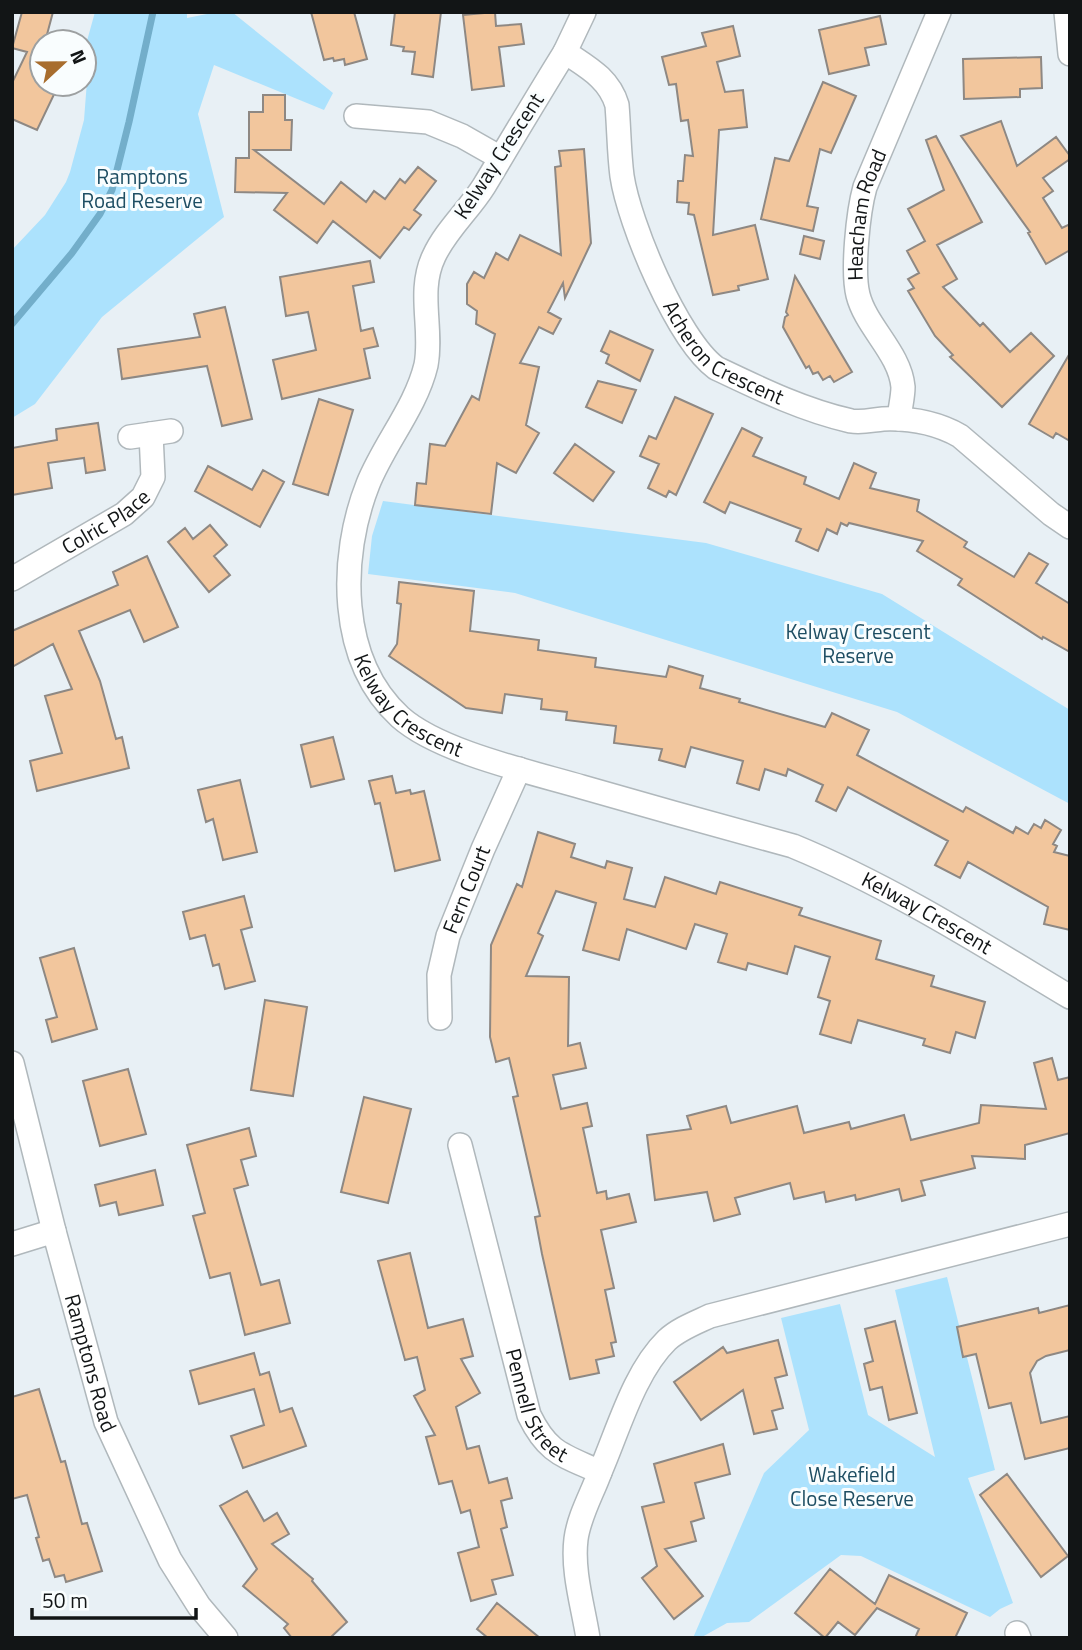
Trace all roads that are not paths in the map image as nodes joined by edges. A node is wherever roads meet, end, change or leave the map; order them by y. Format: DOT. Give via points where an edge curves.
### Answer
graph roads {
  1 [pos="584,12"];
  2 [pos="939,12"];
  3 [pos="1066,12"];
  4 [pos="565,52"];
  5 [pos="1070,54"];
  6 [pos="356,117"];
  7 [pos="499,157"];
  8 [pos="899,419"];
  9 [pos="150,434"];
  10 [pos="1070,527"];
  11 [pos="12,579"];
  12 [pos="519,769"];
  13 [pos="1070,997"];
  14 [pos="440,1018"];
  15 [pos="12,1063"];
  16 [pos="460,1145"];
  17 [pos="1070,1224"];
  18 [pos="54,1231"];
  19 [pos="12,1244"];
  20 [pos="600,1472"];
  21 [pos="226,1638"];
  22 [pos="588,1638"];
  1 -- 4 [label="street"];
  2 -- 8 [label="street, Heacham Road" via="861,202 858,295 901,376"];
  3 -- 5 [label="street"];
  4 -- 7 [label="street, Kelway Crescent"];
  4 -- 8 [label="street, Acheron Crescent" via="606,82 614,94 625,191 655,277 698,352 716,368 787,402 854,421"];
  6 -- 7 [label="street" via="428,122"];
  7 -- 12 [label="street, Kelway Crescent" via="483,188 433,257 427,277 426,365 369,483 356,529 349,585 355,637 365,667 400,717 443,743"];
  8 -- 10 [label="street, Acheron Crescent" via="935,425 960,436"];
  9 -- 11 [label="street, Colric Place" via="153,477 143,498 124,514"];
  12 -- 13 [label="street, Kelway Crescent" via="793,846 939,919"];
  12 -- 14 [label="street, Fern Court" via="448,936 439,975"];
  15 -- 18 [label="street, Ramptons Road"];
  16 -- 20 [label="street, Pennell Street" via="529,1415 539,1436 556,1452"];
  17 -- 20 [label="street" via="710,1316 686,1327 653,1356"];
  18 -- 19 [label="street"];
  18 -- 21 [label="street, Ramptons Road" via="106,1422 170,1560"];
  20 -- 22 [label="street, Pennell Street" via="576,1538"];
}
